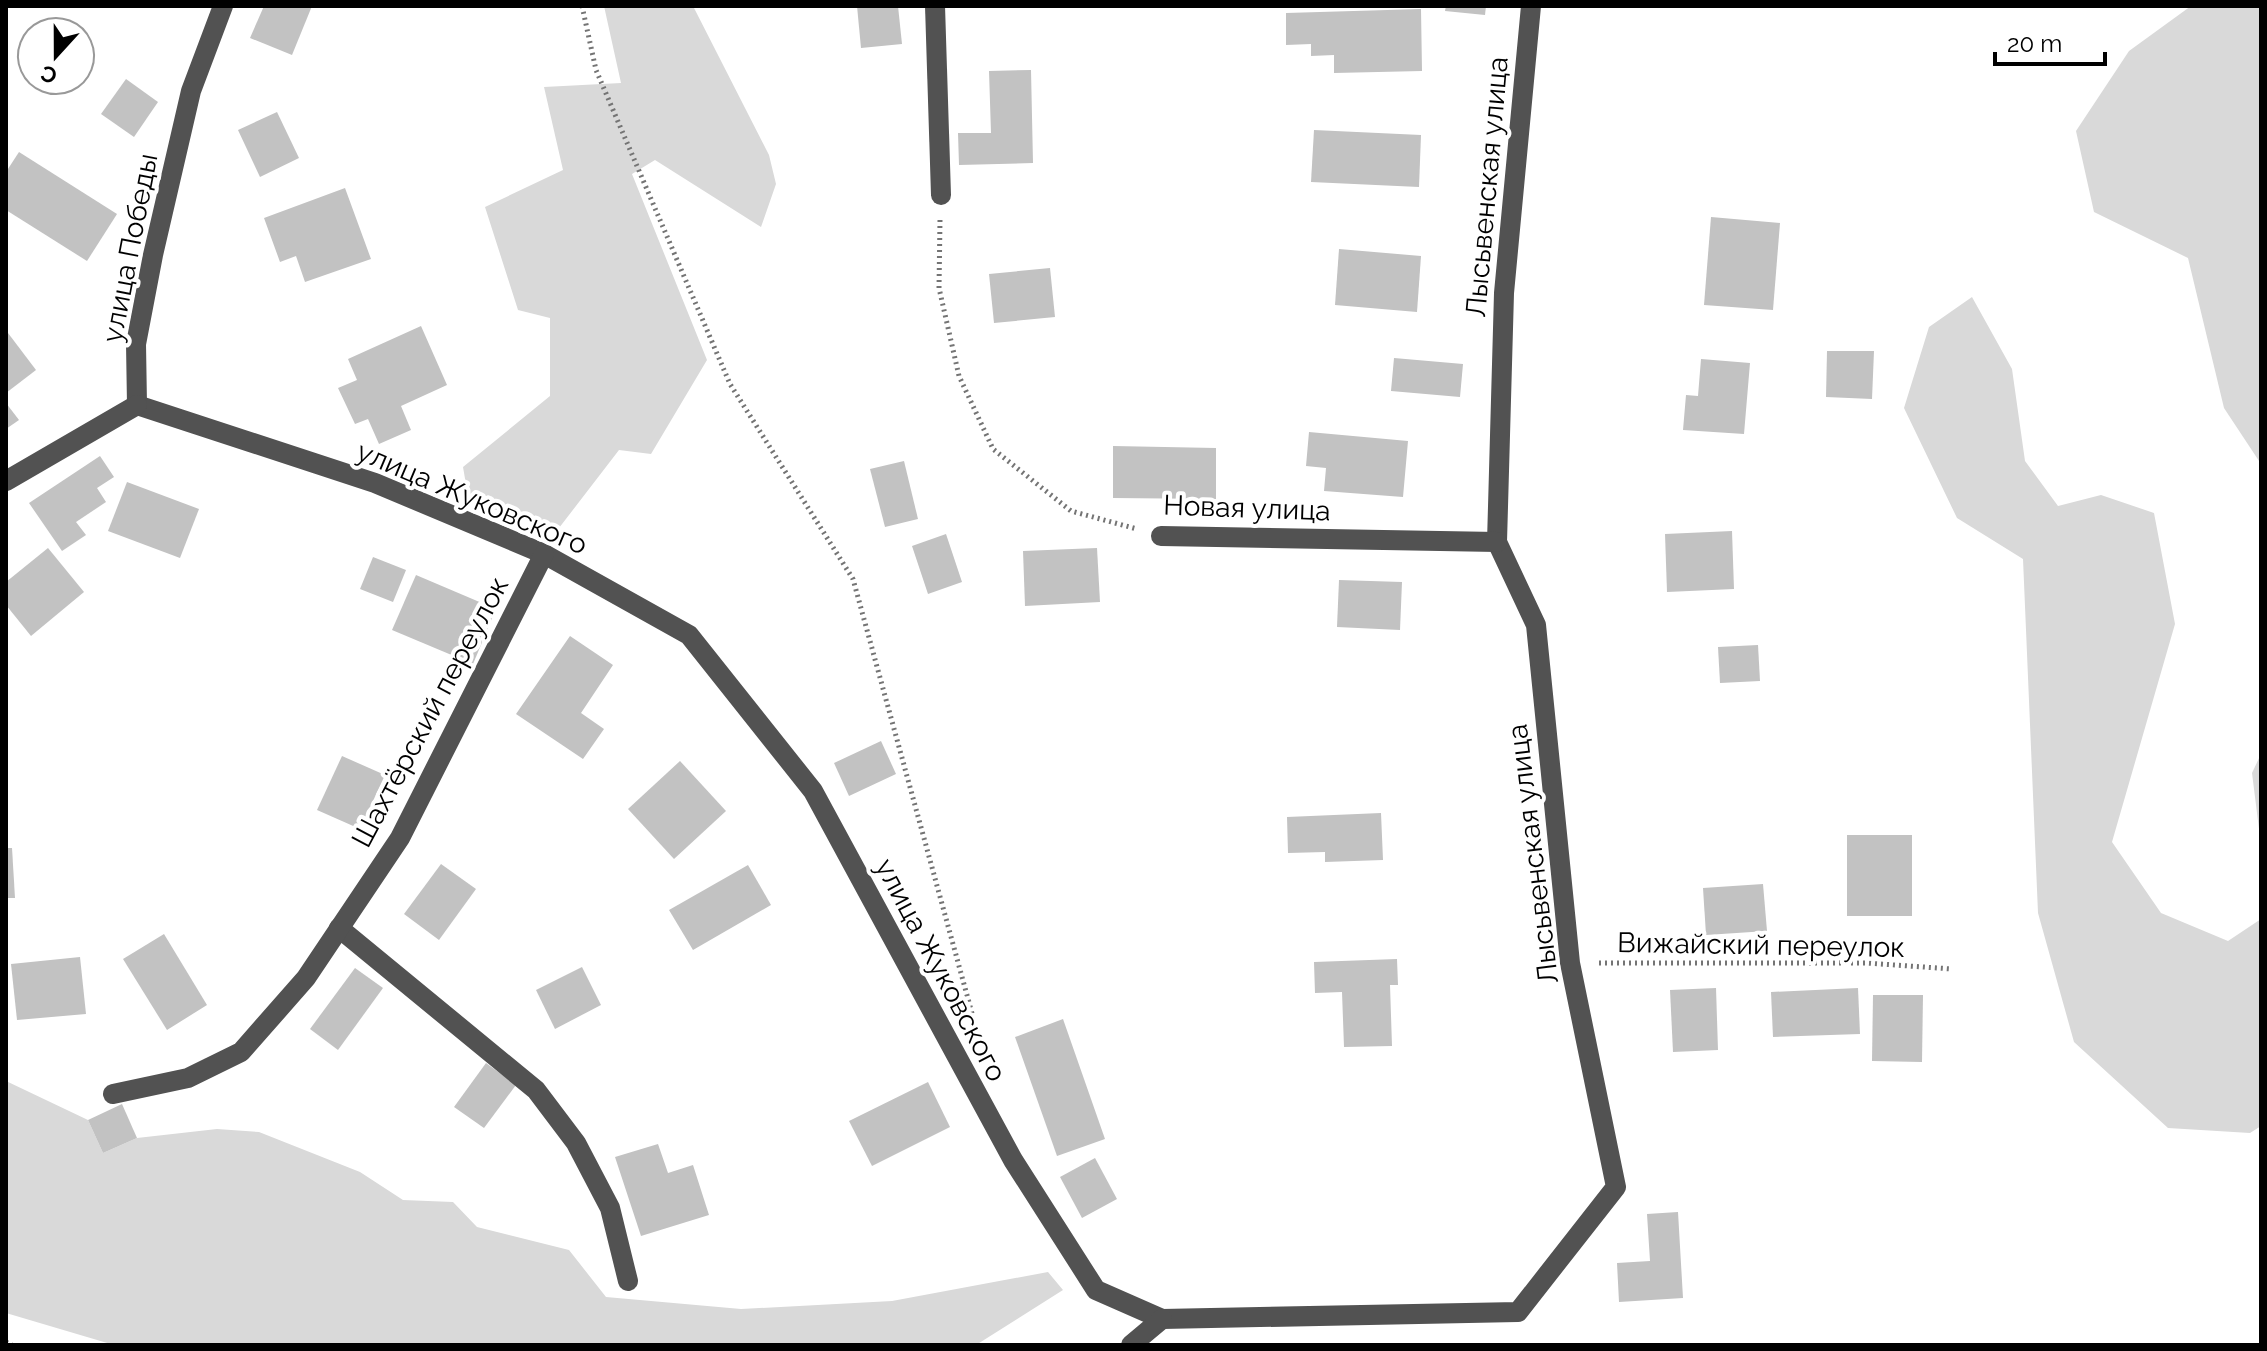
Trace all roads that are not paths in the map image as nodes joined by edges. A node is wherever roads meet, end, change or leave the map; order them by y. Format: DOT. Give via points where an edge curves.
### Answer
graph roads {
  1 [pos="223,6"];
  2 [pos="935,6"];
  3 [pos="1531,6"];
  4 [pos="941,195"];
  5 [pos="137,405"];
  6 [pos="6,481"];
  7 [pos="1161,536"];
  8 [pos="1497,542"];
  9 [pos="544,554"];
  10 [pos="339,928"];
  11 [pos="113,1094"];
  12 [pos="628,1281"];
  13 [pos="1162,1319"];
  14 [pos="1131,1345"];
  1 -- 5 [label="street, улица Победы" via="191,91 153,255 136,344"];
  2 -- 4 [label="street"];
  3 -- 8 [label="street, Лысьвенская улица" via="1504,293"];
  5 -- 6 [label="street"];
  5 -- 9 [label="street, улица Жуковского" via="375,483"];
  7 -- 8 [label="street, Новая улица"];
  8 -- 13 [label="street, Лысьвенская улица" via="1536,625 1570,963 1616,1187 1518,1312"];
  9 -- 10 [label="street, Шахтёрский переулок" via="400,838"];
  9 -- 13 [label="street, улица Жуковского" via="689,635 813,791 1013,1160 1096,1290"];
  10 -- 11 [label="street, Шахтёрский переулок" via="306,978 241,1052 188,1078"];
  10 -- 12 [label="street" via="536,1090 576,1143 610,1208"];
  13 -- 14 [label="street"];
}
